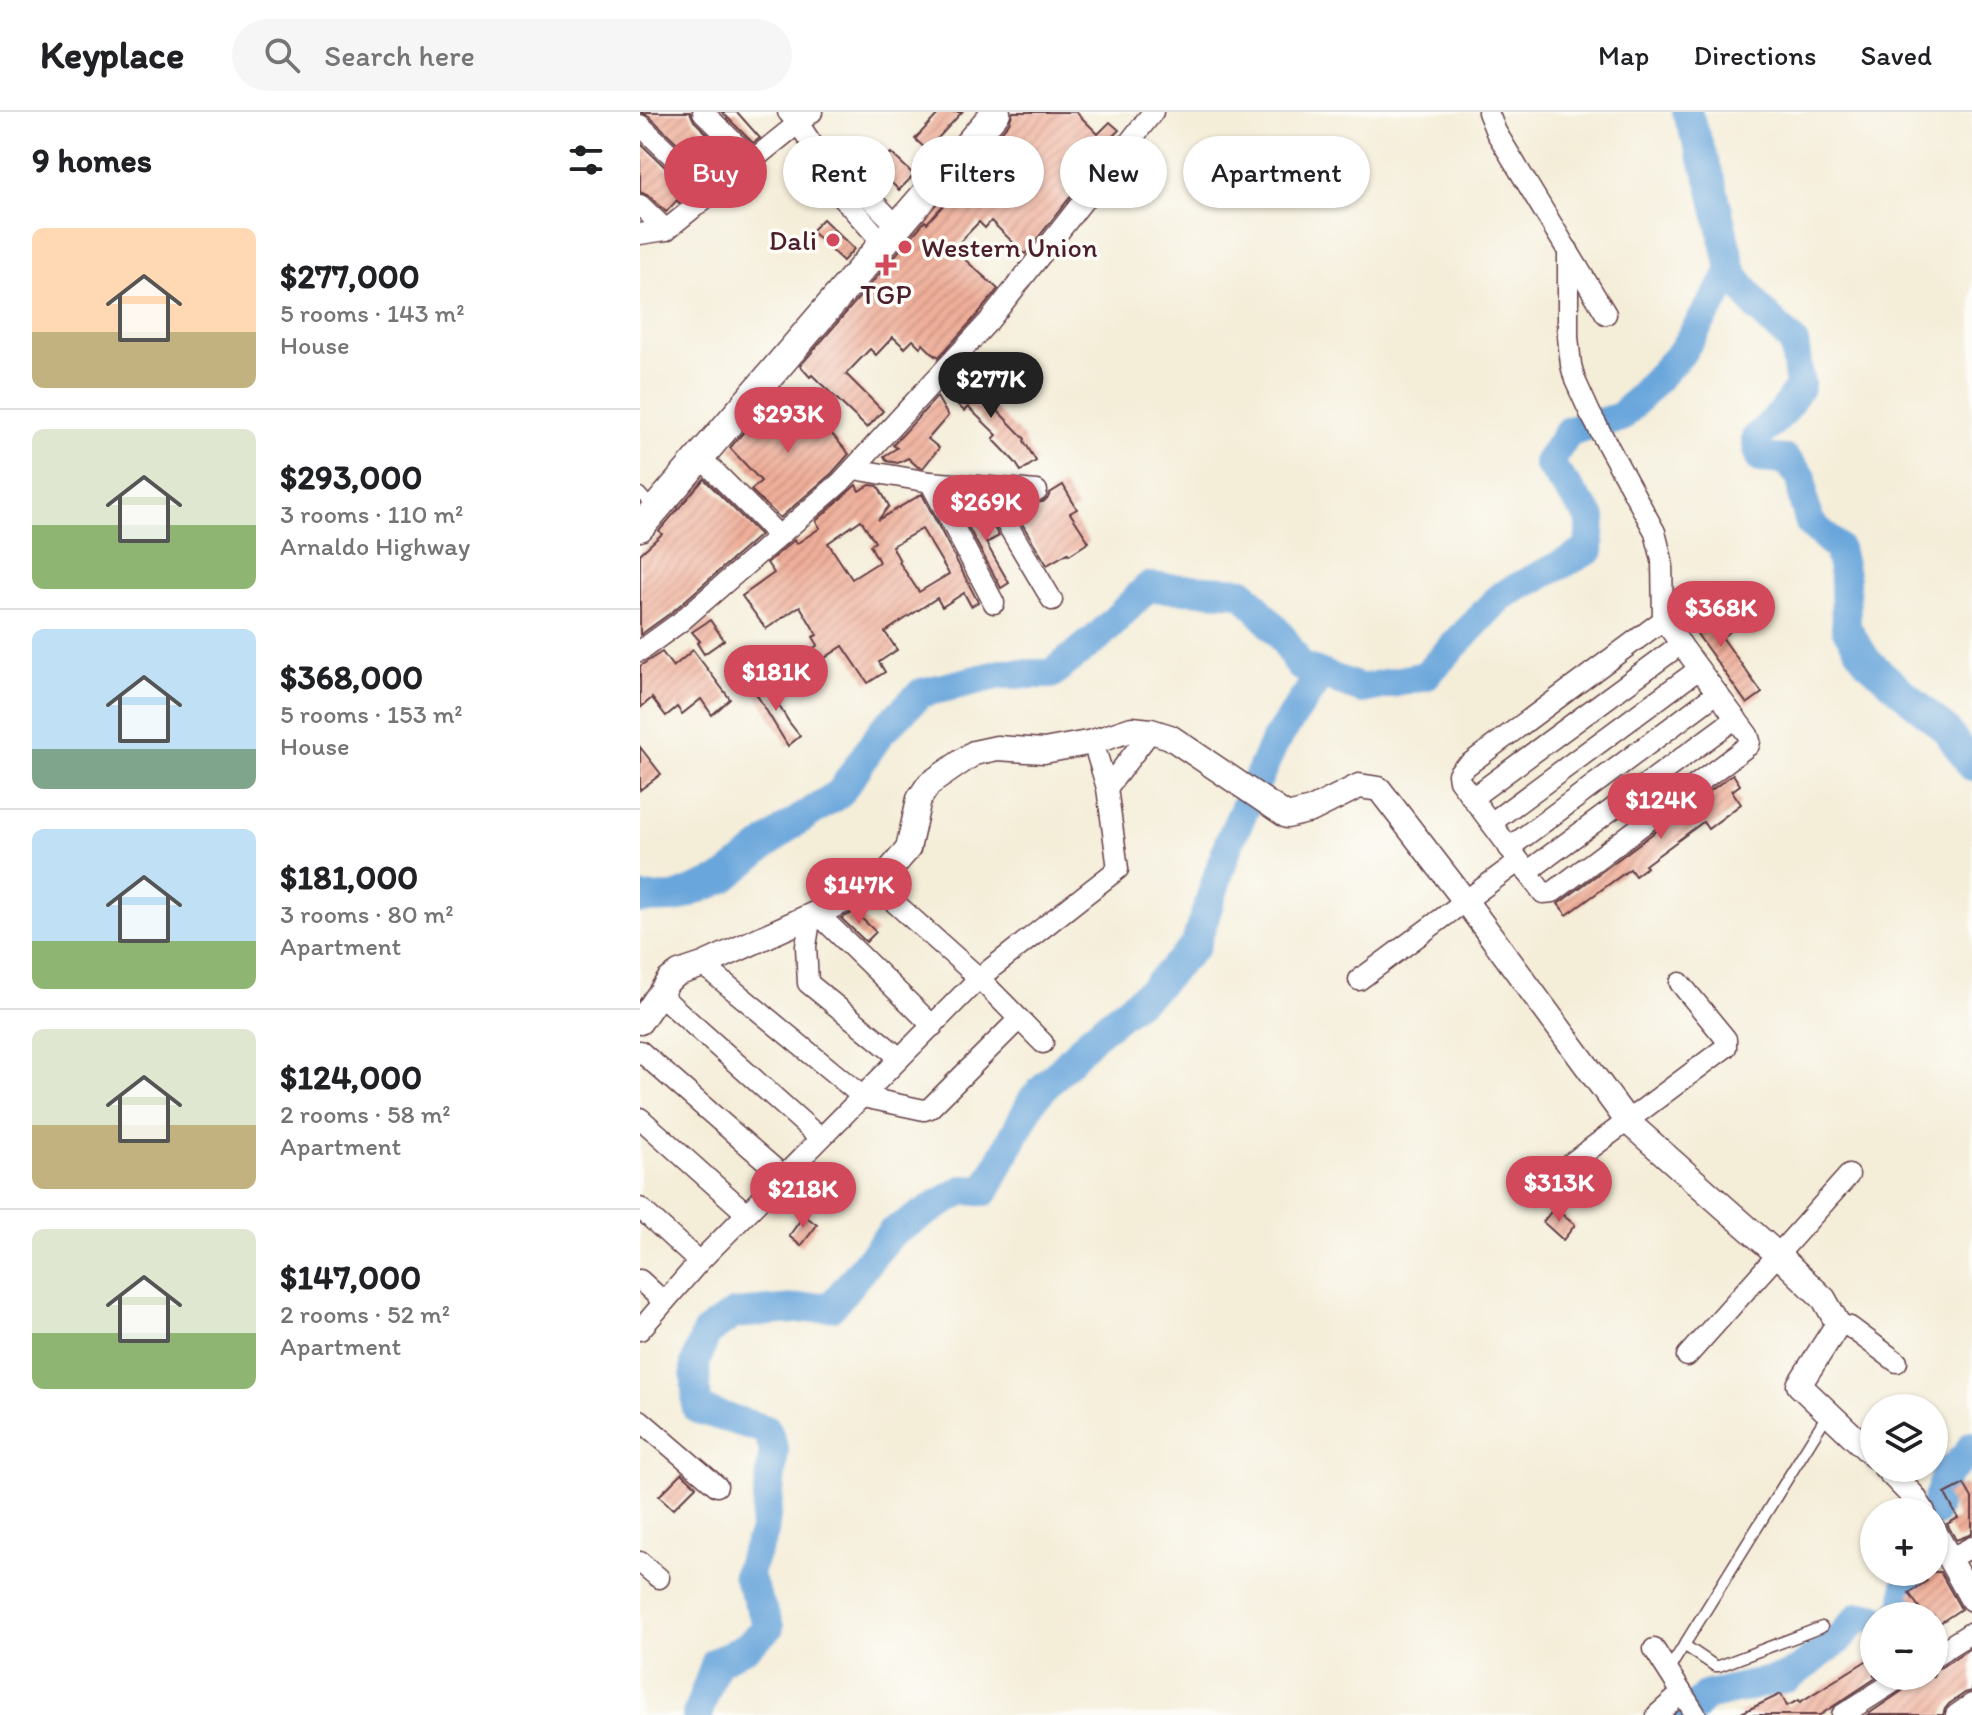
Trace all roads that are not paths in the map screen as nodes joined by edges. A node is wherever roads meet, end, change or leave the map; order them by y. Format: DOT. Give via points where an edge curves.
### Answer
graph roads {
  1 [pos="703,112"];
  2 [pos="996,112"];
  3 [pos="1153,112"];
  4 [pos="1488,112"];
  5 [pos="800,116"];
  6 [pos="640,125"];
  7 [pos="728,136"];
  8 [pos="767,146"];
  9 [pos="664,148"];
  10 [pos="640,205"];
  11 [pos="693,208"];
  12 [pos="666,230"];
  13 [pos="640,234"];
  14 [pos="890,235"];
  15 [pos="1568,250"];
  16 [pos="1606,314"];
  17 [pos="701,458"];
  18 [pos="854,469"];
  19 [pos="930,482"];
  20 [pos="985,487"];
  21 [pos="1037,491"];
  22 [pos="644,515"];
  23 [pos="779,536"];
  24 [pos="1052,600"];
  25 [pos="994,603"];
  26 [pos="1663,620"];
  27 [pos="1681,644"];
  28 [pos="640,651"];
  29 [pos="1699,669"];
  30 [pos="1717,693"];
  31 [pos="1736,718"];
  32 [pos="1151,731"];
  33 [pos="1093,742"];
  34 [pos="1107,788"];
  35 [pos="1472,798"];
  36 [pos="1491,823"];
  37 [pos="1519,860"];
  38 [pos="876,886"];
  39 [pos="1466,902"];
  40 [pos="814,914"];
  41 [pos="703,965"];
  42 [pos="979,978"];
  43 [pos="1359,980"];
  44 [pos="1680,983"];
  45 [pos="659,994"];
  46 [pos="1019,1019"];
  47 [pos="640,1022"];
  48 [pos="933,1026"];
  49 [pos="1043,1043"];
  50 [pos="640,1051"];
  51 [pos="900,1058"];
  52 [pos="863,1097"];
  53 [pos="640,1118"];
  54 [pos="1628,1122"];
  55 [pos="820,1138"];
  56 [pos="1849,1175"];
  57 [pos="783,1176"];
  58 [pos="1538,1188"];
  59 [pos="640,1208"];
  60 [pos="746,1213"];
  61 [pos="1777,1254"];
  62 [pos="699,1262"];
  63 [pos="640,1280"];
  64 [pos="664,1302"];
  65 [pos="1838,1324"];
  66 [pos="640,1330"];
  67 [pos="1687,1356"];
  68 [pos="1897,1362"];
  69 [pos="1829,1413"];
  70 [pos="640,1420"];
  71 [pos="1860,1443"];
  72 [pos="1898,1482"];
  73 [pos="717,1486"];
  74 [pos="1913,1498"];
  75 [pos="1948,1545"];
  76 [pos="1972,1547"];
  77 [pos="1948,1556"];
  78 [pos="640,1562"];
  79 [pos="659,1578"];
  80 [pos="1972,1599"];
  81 [pos="1822,1627"];
  82 [pos="1972,1632"];
  83 [pos="1684,1645"];
  84 [pos="1948,1647"];
  85 [pos="1654,1649"];
  86 [pos="1668,1671"];
  87 [pos="1881,1690"];
  88 [pos="1682,1693"];
  89 [pos="1972,1704"];
  90 [pos="1657,1715"];
  91 [pos="1696,1715"];
  92 [pos="1842,1715"];
  93 [pos="1956,1715"];
  1 -- 7 [label="street"];
  2 -- 14 [label="main road"];
  3 -- 18 [label="street" via="989,321"];
  4 -- 15 [label="street"];
  5 -- 8 [label="street"];
  5 -- 14 [label="street" via="840,195"];
  6 -- 9 [label="street"];
  10 -- 12 [label="street"];
  11 -- 12 [label="street"];
  12 -- 13 [label="street"];
  14 -- 17 [label="main road"];
  15 -- 16 [label="street"];
  15 -- 26 [label="street" via="1569,352 1575,380 1655,532 1662,560"];
  17 -- 22 [label="main road"];
  17 -- 23 [label="street"];
  18 -- 19 [label="street"];
  18 -- 23 [label="street"];
  19 -- 20 [label="street"];
  19 -- 25 [label="street"];
  20 -- 21 [label="street"];
  20 -- 24 [label="street"];
  23 -- 28 [label="street"];
  26 -- 27 [label="street"];
  26 -- 35 [label="street" via="1461,770 1458,777"];
  27 -- 29 [label="street"];
  27 -- 35 [label="street"];
  29 -- 30 [label="street"];
  29 -- 36 [label="street"];
  30 -- 31 [label="street"];
  30 -- 37 [label="street"];
  31 -- 37 [label="street"];
  31 -- 37 [label="street" via="1750,738 1747,747 1553,892 1541,890"];
  32 -- 33 [label="street" via="1132,729"];
  32 -- 34 [label="street"];
  32 -- 39 [label="street" via="1170,737 1287,816 1359,786 1379,789"];
  33 -- 34 [label="street"];
  33 -- 38 [label="street" via="1044,751 997,748 974,753 929,784 919,799 908,849"];
  34 -- 42 [label="street" via="1118,869"];
  35 -- 36 [label="street"];
  36 -- 37 [label="street"];
  37 -- 39 [label="street"];
  38 -- 40 [label="street"];
  38 -- 42 [label="street"];
  39 -- 43 [label="street"];
  39 -- 54 [label="street"];
  40 -- 41 [label="street"];
  40 -- 48 [label="street"];
  40 -- 51 [label="street" via="806,946 808,983"];
  41 -- 45 [label="street" via="679,973"];
  41 -- 52 [label="street"];
  42 -- 46 [label="street"];
  42 -- 48 [label="street"];
  44 -- 54 [label="street" via="1726,1039 1726,1047"];
  45 -- 47 [label="street"];
  45 -- 55 [label="street"];
  46 -- 49 [label="street"];
  46 -- 52 [label="street" via="927,1110"];
  48 -- 51 [label="street"];
  50 -- 57 [label="street"];
  51 -- 52 [label="street"];
  52 -- 55 [label="street"];
  53 -- 60 [label="street"];
  54 -- 58 [label="street"];
  54 -- 61 [label="street"];
  55 -- 57 [label="street"];
  56 -- 61 [label="street"];
  57 -- 60 [label="street"];
  59 -- 62 [label="street"];
  60 -- 62 [label="street"];
  61 -- 65 [label="street" via="1824,1299"];
  61 -- 67 [label="street"];
  62 -- 64 [label="street"];
  63 -- 64 [label="street"];
  64 -- 66 [label="street"];
  65 -- 68 [label="street"];
  65 -- 69 [label="street" via="1799,1385"];
  69 -- 71 [label="street"];
  69 -- 83 [label="lane"];
  70 -- 73 [label="street"];
  72 -- 74 [label="street"];
  75 -- 76 [label="street"];
  77 -- 80 [label="street"];
  78 -- 79 [label="street"];
  81 -- 83 [label="lane" via="1719,1666"];
  82 -- 84 [label="street"];
  83 -- 86 [label="lane"];
  85 -- 86 [label="street"];
  86 -- 88 [label="street"];
  87 -- 92 [label="street"];
  88 -- 90 [label="street"];
  88 -- 91 [label="street"];
  89 -- 93 [label="street"];
}
